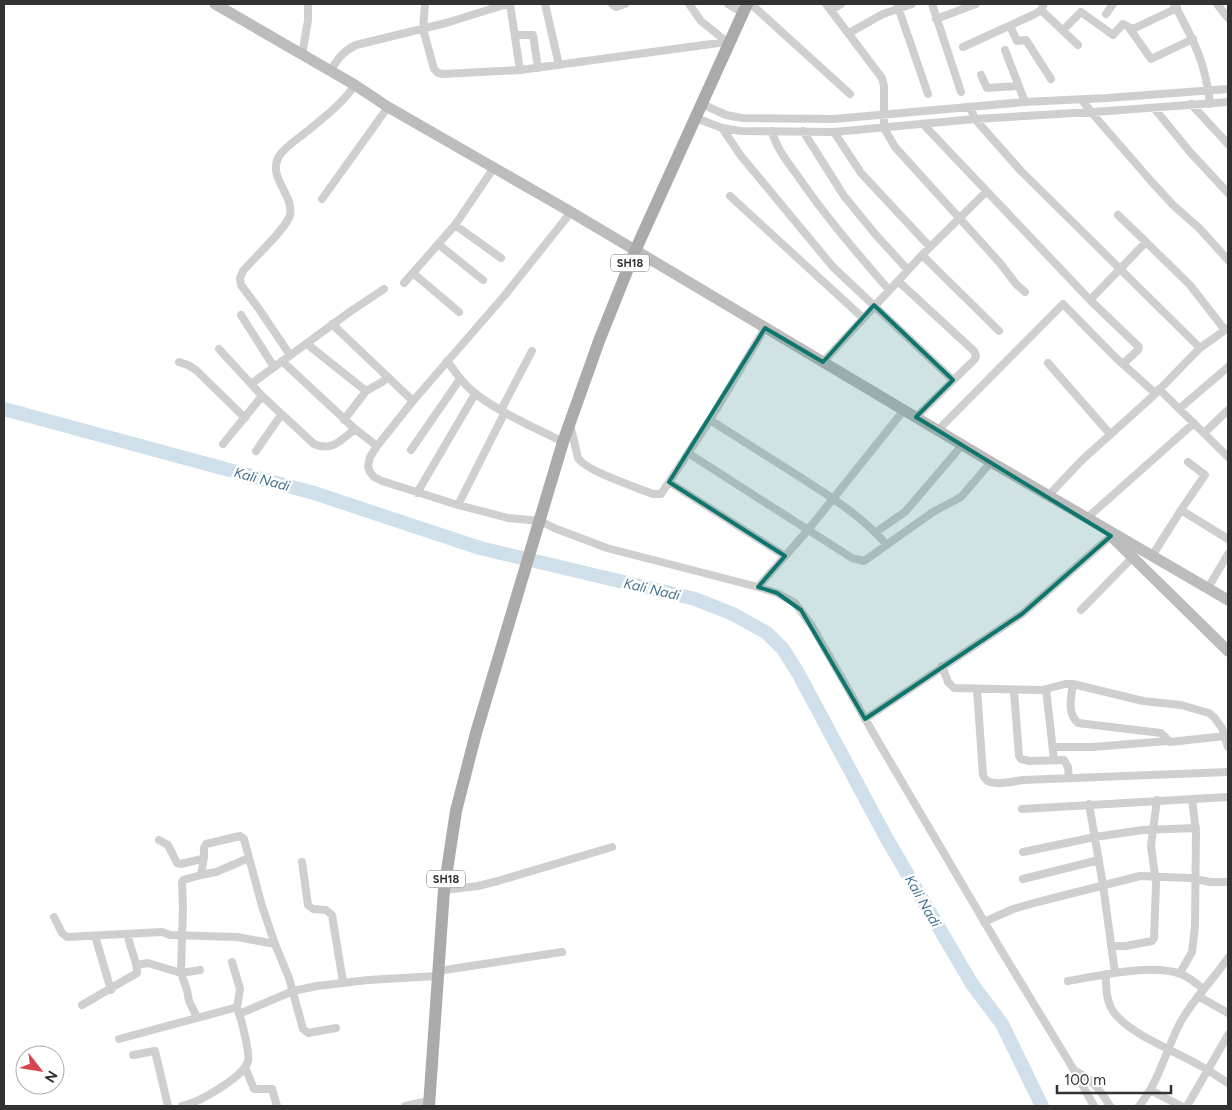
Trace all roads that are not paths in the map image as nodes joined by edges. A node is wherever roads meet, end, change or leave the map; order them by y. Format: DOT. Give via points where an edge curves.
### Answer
graph roads {
  1 [pos="215,4"];
  2 [pos="308,4"];
  3 [pos="425,4"];
  4 [pos="508,4"];
  5 [pos="545,4"];
  6 [pos="612,4"];
  7 [pos="625,4"];
  8 [pos="688,4"];
  9 [pos="728,4"];
  10 [pos="841,4"];
  11 [pos="912,4"];
  12 [pos="932,4"];
  13 [pos="976,4"];
  14 [pos="1078,4"];
  15 [pos="1113,4"];
  16 [pos="1218,4"];
  17 [pos="1175,6"];
  18 [pos="747,7"];
  19 [pos="829,7"];
  20 [pos="1043,7"];
  21 [pos="898,8"];
  22 [pos="1081,12"];
  23 [pos="1106,14"];
  24 [pos="1228,18"];
  25 [pos="936,19"];
  26 [pos="1010,26"];
  27 [pos="423,29"];
  28 [pos="1130,29"];
  29 [pos="1063,30"];
  30 [pos="849,33"];
  31 [pos="515,35"];
  32 [pos="1193,39"];
  33 [pos="728,43"];
  34 [pos="1078,46"];
  35 [pos="963,47"];
  36 [pos="1005,50"];
  37 [pos="302,55"];
  38 [pos="559,65"];
  39 [pos="538,68"];
  40 [pos="520,70"];
  41 [pos="330,71"];
  42 [pos="982,75"];
  43 [pos="1051,79"];
  44 [pos="1208,85"];
  45 [pos="355,86"];
  46 [pos="1228,89"];
  47 [pos="1021,90"];
  48 [pos="960,92"];
  49 [pos="850,94"];
  50 [pos="928,94"];
  51 [pos="1082,100"];
  52 [pos="1025,102"];
  53 [pos="1228,102"];
  54 [pos="702,104"];
  55 [pos="1191,104"];
  56 [pos="1210,104"];
  57 [pos="388,107"];
  58 [pos="970,107"];
  59 [pos="1154,108"];
  60 [pos="1091,112"];
  61 [pos="883,115"];
  62 [pos="696,118"];
  63 [pos="976,118"];
  64 [pos="923,124"];
  65 [pos="722,128"];
  66 [pos="884,128"];
  67 [pos="772,131"];
  68 [pos="803,131"];
  69 [pos="834,132"];
  70 [pos="1228,144"];
  71 [pos="493,169"];
  72 [pos="986,192"];
  73 [pos="1228,193"];
  74 [pos="730,196"];
  75 [pos="322,199"];
  76 [pos="571,212"];
  77 [pos="1118,215"];
  78 [pos="960,218"];
  79 [pos="454,225"];
  80 [pos="1146,242"];
  81 [pos="438,244"];
  82 [pos="930,247"];
  83 [pos="635,251"];
  84 [pos="922,256"];
  85 [pos="501,258"];
  86 [pos="1228,260"];
  87 [pos="1120,269"];
  88 [pos="908,270"];
  89 [pos="414,273"];
  90 [pos="483,280"];
  91 [pos="898,281"];
  92 [pos="404,283"];
  93 [pos="384,289"];
  94 [pos="889,290"];
  95 [pos="1025,292"];
  96 [pos="1090,300"];
  97 [pos="874,305"];
  98 [pos="459,312"];
  99 [pos="241,316"];
  100 [pos="863,318"];
  101 [pos="332,324"];
  102 [pos="765,328"];
  103 [pos="1227,329"];
  104 [pos="999,331"];
  105 [pos="307,344"];
  106 [pos="1200,348"];
  107 [pos="219,349"];
  108 [pos="532,352"];
  109 [pos="290,355"];
  110 [pos="282,361"];
  111 [pos="447,361"];
  112 [pos="179,362"];
  113 [pos="823,362"];
  114 [pos="1048,363"];
  115 [pos="1123,364"];
  116 [pos="274,367"];
  117 [pos="1228,367"];
  118 [pos="388,376"];
  119 [pos="460,379"];
  120 [pos="954,380"];
  121 [pos="251,384"];
  122 [pos="366,391"];
  123 [pos="1157,391"];
  124 [pos="475,394"];
  125 [pos="262,396"];
  126 [pos="413,401"];
  127 [pos="1179,409"];
  128 [pos="904,410"];
  129 [pos="1228,410"];
  130 [pos="503,411"];
  131 [pos="281,415"];
  132 [pos="916,417"];
  133 [pos="244,418"];
  134 [pos="344,420"];
  135 [pos="710,420"];
  136 [pos="570,422"];
  137 [pos="1194,423"];
  138 [pos="938,430"];
  139 [pos="357,432"];
  140 [pos="1204,433"];
  141 [pos="1110,434"];
  142 [pos="563,442"];
  143 [pos="223,444"];
  144 [pos="963,444"];
  145 [pos="377,446"];
  146 [pos="411,450"];
  147 [pos="256,451"];
  148 [pos="688,453"];
  149 [pos="1228,456"];
  150 [pos="991,462"];
  151 [pos="1188,462"];
  152 [pos="669,482"];
  153 [pos="417,493"];
  154 [pos="1049,495"];
  155 [pos="833,499"];
  156 [pos="458,505"];
  157 [pos="1181,510"];
  158 [pos="1087,518"];
  159 [pos="539,526"];
  160 [pos="808,530"];
  161 [pos="876,532"];
  162 [pos="1106,532"];
  163 [pos="1228,540"];
  164 [pos="887,545"];
  165 [pos="1228,554"];
  166 [pos="785,556"];
  167 [pos="1152,556"];
  168 [pos="1132,558"];
  169 [pos="758,587"];
  170 [pos="1208,588"];
  171 [pos="1228,600"];
  172 [pos="1081,610"];
  173 [pos="1228,652"];
  174 [pos="942,666"];
  175 [pos="1073,684"];
  176 [pos="977,689"];
  177 [pos="1046,689"];
  178 [pos="1014,691"];
  179 [pos="865,719"];
  180 [pos="1225,730"];
  181 [pos="1168,741"];
  182 [pos="1053,747"];
  183 [pos="1228,747"];
  184 [pos="1054,760"];
  185 [pos="1228,772"];
  186 [pos="1069,778"];
  187 [pos="1228,797"];
  188 [pos="1192,799"];
  189 [pos="1157,800"];
  190 [pos="1089,804"];
  191 [pos="1022,809"];
  192 [pos="1196,828"];
  193 [pos="1153,829"];
  194 [pos="1095,837"];
  195 [pos="159,840"];
  196 [pos="612,848"];
  197 [pos="1023,852"];
  198 [pos="204,857"];
  199 [pos="250,858"];
  200 [pos="1099,860"];
  201 [pos="302,862"];
  202 [pos="201,875"];
  203 [pos="1156,876"];
  204 [pos="1023,879"];
  205 [pos="1196,879"];
  206 [pos="1228,882"];
  207 [pos="1103,885"];
  208 [pos="444,890"];
  209 [pos="54,917"];
  210 [pos="984,922"];
  211 [pos="128,934"];
  212 [pos="95,936"];
  213 [pos="182,936"];
  214 [pos="274,944"];
  215 [pos="1111,946"];
  216 [pos="562,952"];
  217 [pos="1228,958"];
  218 [pos="232,962"];
  219 [pos="137,965"];
  220 [pos="200,970"];
  221 [pos="181,973"];
  222 [pos="438,974"];
  223 [pos="1115,974"];
  224 [pos="1180,974"];
  225 [pos="1106,975"];
  226 [pos="1068,980"];
  227 [pos="343,982"];
  228 [pos="1203,989"];
  229 [pos="111,990"];
  230 [pos="293,991"];
  231 [pos="1198,996"];
  232 [pos="82,1006"];
  233 [pos="238,1011"];
  234 [pos="1228,1013"];
  235 [pos="198,1018"];
  236 [pos="336,1028"];
  237 [pos="1228,1035"];
  238 [pos="119,1039"];
  239 [pos="1168,1049"];
  240 [pos="133,1055"];
  241 [pos="245,1067"];
  242 [pos="1074,1070"];
  243 [pos="1208,1070"];
  244 [pos="1228,1083"];
  245 [pos="1150,1090"];
  246 [pos="429,1104"];
  247 [pos="168,1106"];
  248 [pos="182,1106"];
  249 [pos="277,1106"];
  250 [pos="405,1106"];
  251 [pos="1094,1106"];
  252 [pos="1110,1106"];
  253 [pos="1139,1106"];
  254 [pos="1181,1106"];
  255 [pos="1187,1106"];
  1 -- 37 [label="street"];
  2 -- 37 [label="street"];
  3 -- 27 [label="street"];
  4 -- 27 [label="street"];
  4 -- 31 [label="street"];
  5 -- 38 [label="street"];
  6 -- 7 [label="street" via="616,7"];
  8 -- 33 [label="street" via="701,21"];
  9 -- 18 [label="street"];
  10 -- 19 [label="street"];
  11 -- 21 [label="street"];
  12 -- 25 [label="street"];
  13 -- 25 [label="street"];
  14 -- 22 [label="street" via="1083,9"];
  15 -- 23 [label="street"];
  16 -- 24 [label="street"];
  17 -- 28 [label="street"];
  17 -- 32 [label="street"];
  18 -- 33 [label="main road, SH18"];
  18 -- 49 [label="street"];
  19 -- 30 [label="street"];
  20 -- 26 [label="street"];
  20 -- 29 [label="street"];
  21 -- 30 [label="street"];
  21 -- 50 [label="street"];
  22 -- 28 [label="street" via="1112,35 1123,24"];
  22 -- 29 [label="street"];
  25 -- 48 [label="street"];
  26 -- 35 [label="street"];
  26 -- 43 [label="street" via="1017,41 1026,40"];
  27 -- 40 [label="street" via="438,73"];
  27 -- 41 [label="street" via="347,49"];
  28 -- 32 [label="street" via="1151,59"];
  29 -- 34 [label="street"];
  30 -- 61 [label="street" via="882,78"];
  31 -- 39 [label="street" via="533,35"];
  31 -- 40 [label="street"];
  32 -- 44 [label="street"];
  33 -- 38 [label="street"];
  33 -- 54 [label="main road, SH18"];
  36 -- 47 [label="street"];
  37 -- 41 [label="street"];
  38 -- 39 [label="street"];
  39 -- 40 [label="street"];
  41 -- 45 [label="street"];
  42 -- 47 [label="street" via="987,88"];
  44 -- 46 [label="street"];
  44 -- 51 [label="street"];
  44 -- 56 [label="street"];
  45 -- 57 [label="street"];
  45 -- 109 [label="street" via="341,104 279,157 276,167 278,179 290,209 289,217 240,278 241,285"];
  47 -- 52 [label="street"];
  51 -- 52 [label="street"];
  51 -- 60 [label="street"];
  52 -- 58 [label="street"];
  53 -- 56 [label="street"];
  54 -- 61 [label="street" via="742,118 834,119"];
  54 -- 62 [label="main road, SH18"];
  55 -- 56 [label="street"];
  55 -- 59 [label="street"];
  55 -- 70 [label="street"];
  57 -- 71 [label="street"];
  57 -- 75 [label="street"];
  58 -- 61 [label="street"];
  58 -- 63 [label="street"];
  59 -- 60 [label="street"];
  59 -- 73 [label="street"];
  60 -- 63 [label="street"];
  60 -- 86 [label="street" via="1167,199"];
  61 -- 66 [label="street"];
  62 -- 65 [label="street"];
  62 -- 83 [label="main road, SH18"];
  63 -- 64 [label="street"];
  63 -- 87 [label="street" via="1021,171"];
  64 -- 66 [label="street"];
  64 -- 72 [label="street"];
  65 -- 67 [label="street"];
  65 -- 97 [label="street" via="740,156 813,244"];
  66 -- 69 [label="street"];
  66 -- 78 [label="street" via="903,157"];
  67 -- 68 [label="street"];
  67 -- 94 [label="street" via="779,150 812,197"];
  68 -- 69 [label="street"];
  68 -- 88 [label="street" via="844,196"];
  69 -- 82 [label="street" via="861,173"];
  71 -- 76 [label="street"];
  71 -- 79 [label="street"];
  72 -- 78 [label="street"];
  72 -- 96 [label="street"];
  74 -- 100 [label="street"];
  76 -- 83 [label="street"];
  76 -- 111 [label="street"];
  77 -- 80 [label="street"];
  78 -- 82 [label="street"];
  78 -- 95 [label="street"];
  79 -- 81 [label="street"];
  79 -- 85 [label="street"];
  80 -- 87 [label="street"];
  80 -- 103 [label="street" via="1190,285"];
  81 -- 89 [label="street"];
  81 -- 90 [label="street"];
  82 -- 84 [label="street"];
  83 -- 102 [label="street"];
  83 -- 136 [label="main road, SH18"];
  84 -- 88 [label="street"];
  84 -- 104 [label="street"];
  87 -- 96 [label="street"];
  87 -- 106 [label="street"];
  88 -- 91 [label="street"];
  89 -- 92 [label="street"];
  89 -- 98 [label="street"];
  91 -- 94 [label="street"];
  91 -- 120 [label="street" via="976,353 975,359"];
  93 -- 101 [label="street"];
  94 -- 97 [label="street"];
  96 -- 115 [label="street" via="1139,347"];
  97 -- 100 [label="street"];
  97 -- 120 [label="street"];
  99 -- 116 [label="street"];
  100 -- 113 [label="street"];
  101 -- 105 [label="street"];
  101 -- 118 [label="street"];
  102 -- 113 [label="street"];
  102 -- 135 [label="street"];
  103 -- 106 [label="street"];
  105 -- 109 [label="street"];
  105 -- 122 [label="street"];
  106 -- 123 [label="street"];
  107 -- 121 [label="street"];
  108 -- 130 [label="street"];
  109 -- 110 [label="street"];
  110 -- 116 [label="street"];
  110 -- 134 [label="street"];
  111 -- 119 [label="street"];
  111 -- 126 [label="street"];
  112 -- 133 [label="street" via="196,370"];
  113 -- 128 [label="street"];
  114 -- 141 [label="street"];
  115 -- 123 [label="street"];
  115 -- 138 [label="street" via="1063,304"];
  116 -- 121 [label="street"];
  117 -- 127 [label="street"];
  118 -- 122 [label="street"];
  118 -- 126 [label="street"];
  119 -- 124 [label="street"];
  119 -- 146 [label="street"];
  120 -- 132 [label="street"];
  121 -- 125 [label="street"];
  122 -- 134 [label="street"];
  123 -- 127 [label="street"];
  123 -- 141 [label="street"];
  124 -- 130 [label="street"];
  124 -- 153 [label="street"];
  125 -- 131 [label="street"];
  125 -- 133 [label="street"];
  126 -- 145 [label="street"];
  127 -- 137 [label="street"];
  128 -- 132 [label="street"];
  128 -- 155 [label="street"];
  129 -- 140 [label="street"];
  130 -- 142 [label="street"];
  130 -- 156 [label="street"];
  131 -- 139 [label="street" via="306,439 322,448"];
  131 -- 147 [label="street"];
  132 -- 138 [label="street"];
  133 -- 143 [label="street"];
  134 -- 139 [label="street"];
  135 -- 148 [label="street"];
  135 -- 155 [label="street"];
  136 -- 142 [label="main road, SH18"];
  136 -- 152 [label="street" via="578,458 586,467 657,495"];
  137 -- 140 [label="street"];
  137 -- 158 [label="street"];
  138 -- 144 [label="street"];
  139 -- 145 [label="street"];
  140 -- 149 [label="street"];
  141 -- 154 [label="street"];
  142 -- 159 [label="main road, SH18"];
  144 -- 150 [label="street"];
  144 -- 161 [label="street" via="905,512"];
  145 -- 153 [label="street" via="368,466 374,477"];
  148 -- 152 [label="street"];
  148 -- 160 [label="street"];
  150 -- 154 [label="street"];
  150 -- 164 [label="street" via="961,497"];
  151 -- 157 [label="street" via="1206,475"];
  152 -- 166 [label="street"];
  153 -- 156 [label="street"];
  154 -- 158 [label="street"];
  155 -- 160 [label="street"];
  155 -- 161 [label="street"];
  156 -- 159 [label="street"];
  157 -- 163 [label="street"];
  157 -- 167 [label="street"];
  158 -- 162 [label="street"];
  159 -- 169 [label="street" via="554,528 608,548"];
  159 -- 208 [label="main road, SH18" via="476,733 456,811"];
  160 -- 164 [label="street" via="858,561 868,559"];
  160 -- 166 [label="street"];
  161 -- 164 [label="street"];
  162 -- 167 [label="street"];
  162 -- 168 [label="street"];
  162 -- 174 [label="street" via="1022,614"];
  165 -- 170 [label="street"];
  166 -- 169 [label="street"];
  167 -- 170 [label="street"];
  168 -- 172 [label="street"];
  168 -- 173 [label="street"];
  169 -- 179 [label="street" via="777,593 801,610"];
  170 -- 171 [label="street"];
  174 -- 176 [label="street" via="952,686"];
  174 -- 179 [label="street"];
  175 -- 177 [label="street"];
  175 -- 180 [label="street" via="1117,696 1199,709 1214,717"];
  175 -- 181 [label="street" via="1071,710 1078,723 1161,733"];
  176 -- 178 [label="street"];
  176 -- 186 [label="street" via="986,782"];
  177 -- 178 [label="street"];
  177 -- 182 [label="street"];
  178 -- 184 [label="street" via="1019,756 1029,761"];
  179 -- 210 [label="street"];
  180 -- 181 [label="street" via="1191,741"];
  180 -- 183 [label="street"];
  181 -- 182 [label="street"];
  182 -- 184 [label="street"];
  184 -- 186 [label="street" via="1067,763"];
  185 -- 186 [label="street"];
  187 -- 188 [label="street"];
  188 -- 189 [label="street"];
  188 -- 192 [label="street"];
  189 -- 190 [label="street"];
  189 -- 193 [label="street"];
  190 -- 191 [label="street"];
  190 -- 194 [label="street"];
  192 -- 193 [label="street"];
  192 -- 205 [label="street"];
  193 -- 194 [label="street"];
  193 -- 203 [label="street" via="1151,846"];
  194 -- 197 [label="street"];
  194 -- 200 [label="street"];
  195 -- 198 [label="street" via="168,845 179,864"];
  196 -- 208 [label="street" via="478,886"];
  198 -- 199 [label="street" via="206,844 240,836"];
  198 -- 202 [label="street"];
  199 -- 202 [label="street"];
  199 -- 214 [label="street"];
  200 -- 204 [label="street"];
  200 -- 207 [label="street"];
  201 -- 227 [label="street" via="308,905 332,915"];
  202 -- 213 [label="street" via="182,882"];
  203 -- 205 [label="street"];
  203 -- 207 [label="street" via="1140,876"];
  203 -- 215 [label="street" via="1152,941"];
  205 -- 206 [label="street"];
  205 -- 224 [label="street" via="1193,946"];
  207 -- 210 [label="street" via="1013,909"];
  207 -- 215 [label="street"];
  208 -- 222 [label="main road, SH18"];
  209 -- 212 [label="street" via="67,937"];
  210 -- 242 [label="street"];
  211 -- 212 [label="street"];
  211 -- 213 [label="street" via="162,932"];
  211 -- 219 [label="street"];
  212 -- 229 [label="street"];
  213 -- 214 [label="street" via="237,937"];
  213 -- 221 [label="street"];
  214 -- 230 [label="street"];
  215 -- 223 [label="street"];
  216 -- 222 [label="street"];
  217 -- 228 [label="street"];
  218 -- 233 [label="street" via="240,989"];
  219 -- 221 [label="street" via="148,963"];
  219 -- 229 [label="street" via="134,976"];
  220 -- 221 [label="street"];
  221 -- 235 [label="street"];
  222 -- 227 [label="street"];
  222 -- 246 [label="main road, SH18"];
  223 -- 224 [label="street" via="1156,970"];
  223 -- 225 [label="street"];
  224 -- 228 [label="street"];
  225 -- 226 [label="street"];
  225 -- 239 [label="street" via="1108,1000 1116,1015"];
  227 -- 230 [label="street"];
  228 -- 231 [label="street"];
  229 -- 232 [label="street"];
  230 -- 233 [label="street"];
  230 -- 236 [label="street" via="304,1032"];
  231 -- 234 [label="street"];
  231 -- 239 [label="street"];
  233 -- 235 [label="street"];
  233 -- 241 [label="street" via="248,1055"];
  235 -- 238 [label="street"];
  237 -- 243 [label="street"];
  239 -- 243 [label="street"];
  239 -- 245 [label="street"];
  240 -- 247 [label="street" via="155,1051"];
  241 -- 248 [label="street" via="201,1100"];
  241 -- 249 [label="street" via="256,1090 272,1089"];
  242 -- 251 [label="street"];
  242 -- 252 [label="street" via="1089,1078"];
  243 -- 244 [label="street"];
  243 -- 255 [label="street"];
  245 -- 253 [label="street"];
  245 -- 254 [label="street"];
  246 -- 250 [label="street"];
}
